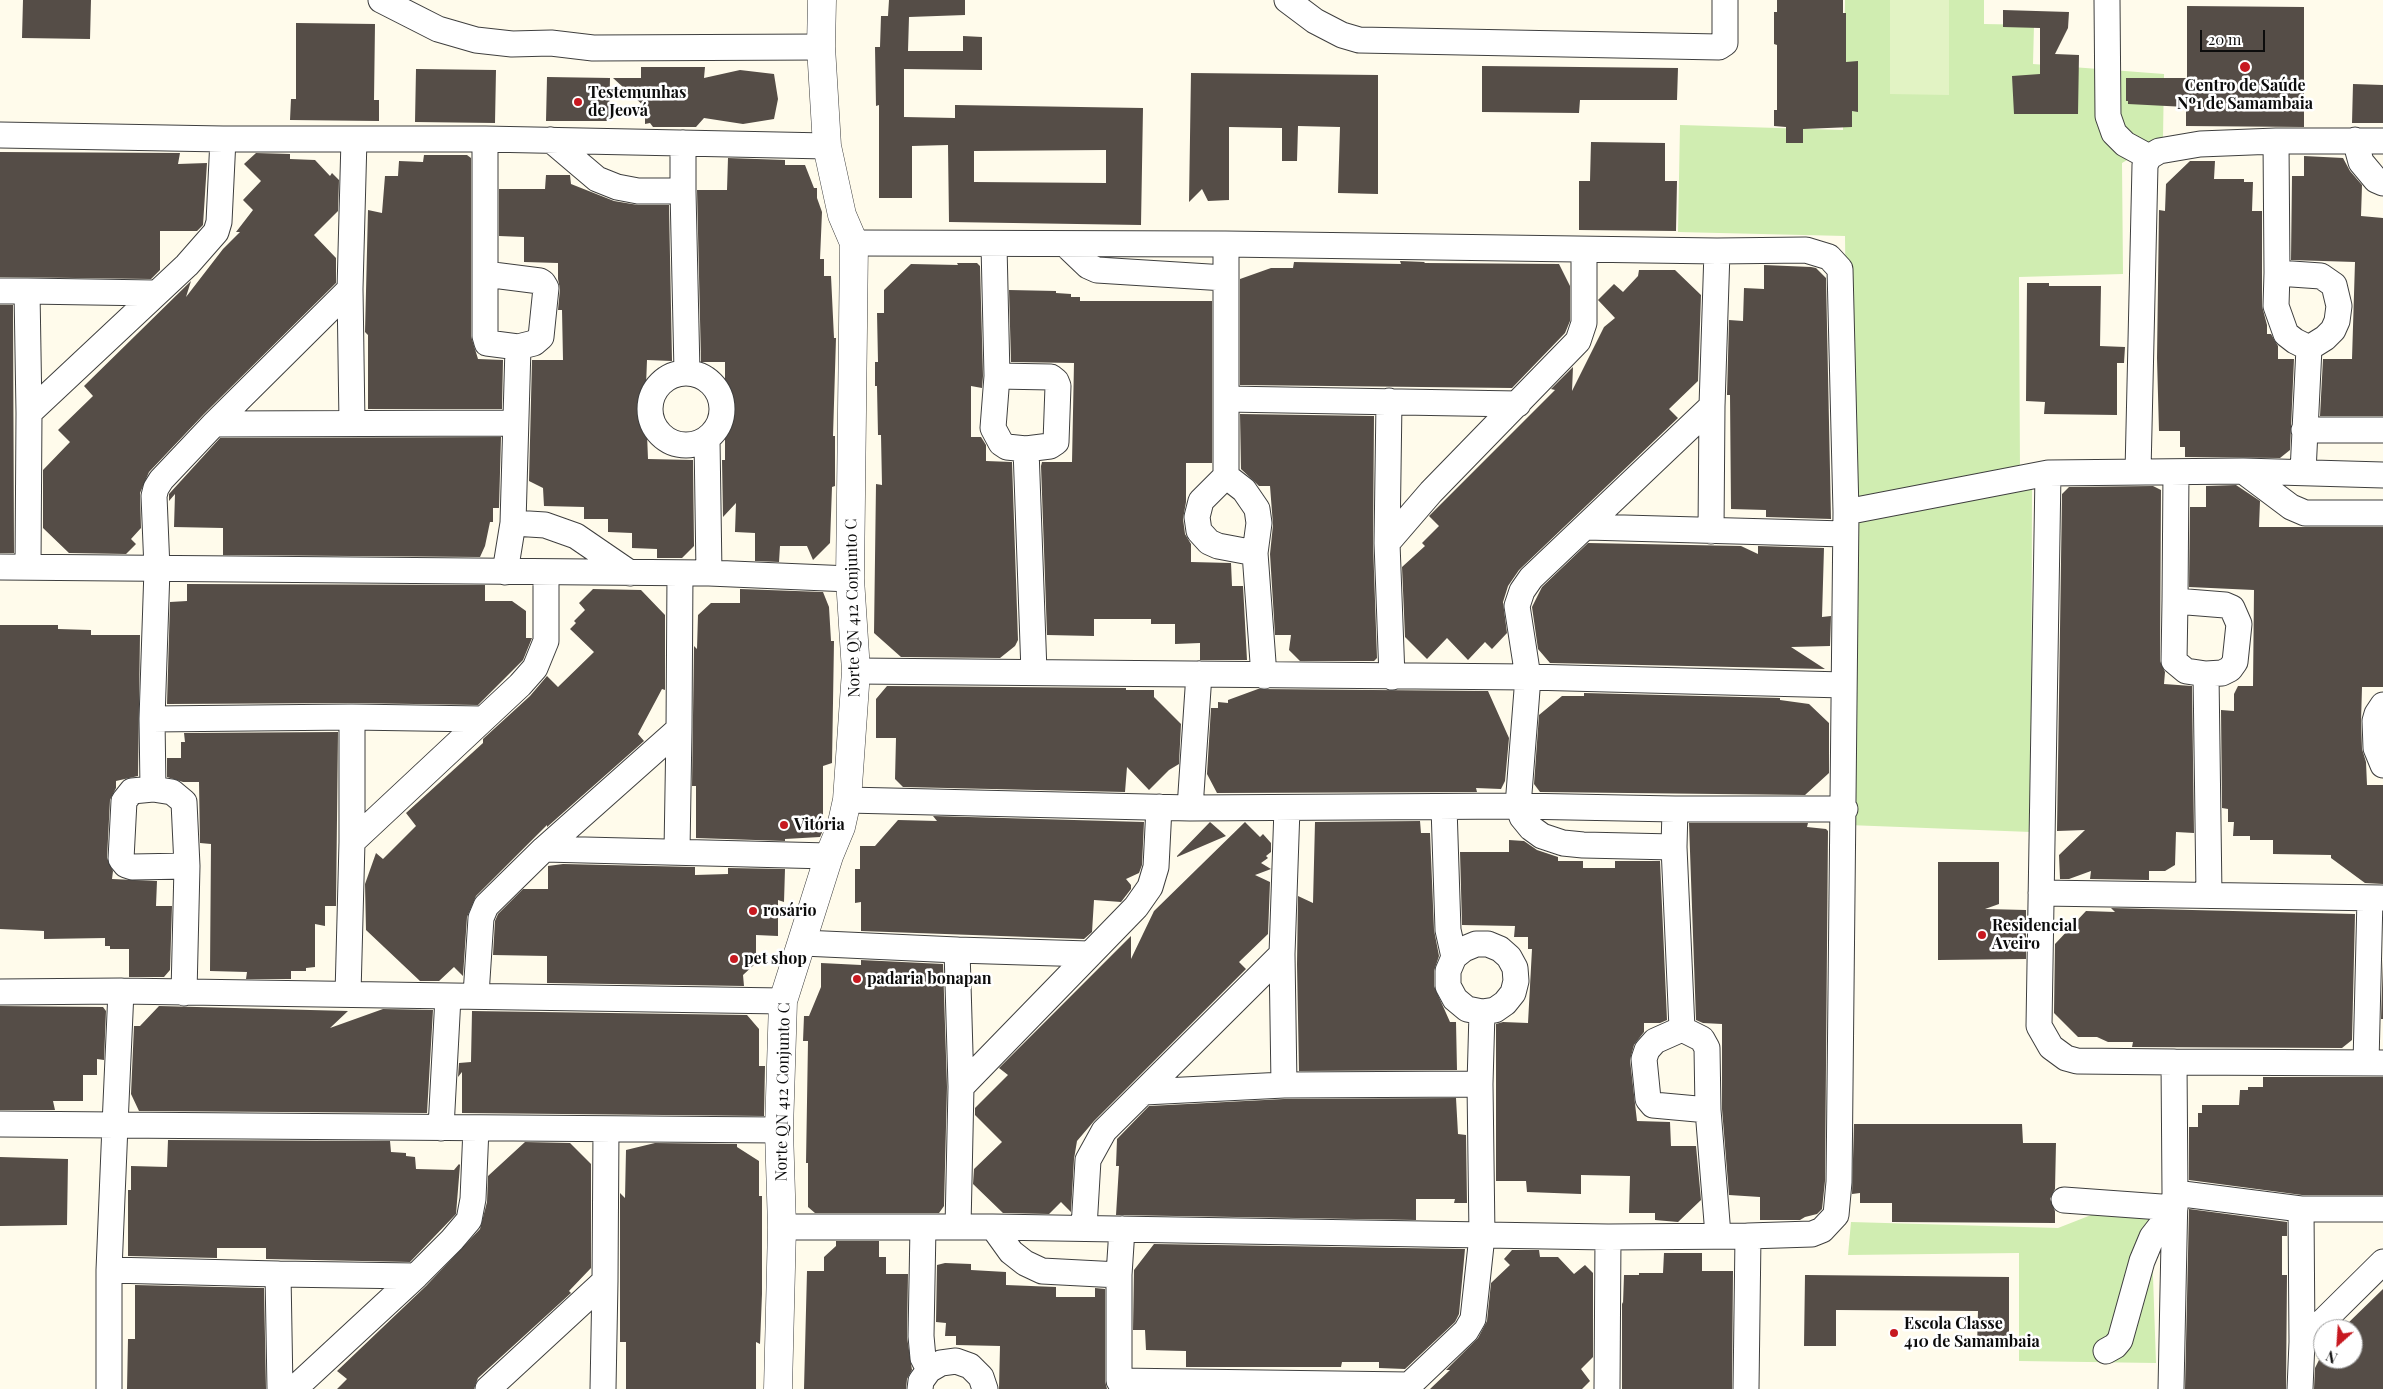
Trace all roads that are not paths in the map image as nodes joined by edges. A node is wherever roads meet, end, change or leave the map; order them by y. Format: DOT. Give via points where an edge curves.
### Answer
graph roads {
  1 [pos="381,0"];
  2 [pos="822,0"];
  3 [pos="1287,0"];
  4 [pos="1725,0"];
  5 [pos="2107,0"];
  6 [pos="821,47"];
  7 [pos="0,135"];
  8 [pos="223,139"];
  9 [pos="354,139"];
  10 [pos="485,139"];
  11 [pos="551,140"];
  12 [pos="2355,140"];
  13 [pos="2276,141"];
  14 [pos="2383,141"];
  15 [pos="683,143"];
  16 [pos="826,146"];
  17 [pos="2149,157"];
  18 [pos="2383,183"];
  19 [pos="682,191"];
  20 [pos="854,243"];
  21 [pos="1226,244"];
  22 [pos="994,245"];
  23 [pos="1066,245"];
  24 [pos="1584,250"];
  25 [pos="1717,251"];
  26 [pos="2276,273"];
  27 [pos="485,274"];
  28 [pos="1225,278"];
  29 [pos="350,290"];
  30 [pos="0,291"];
  31 [pos="27,291"];
  32 [pos="155,293"];
  33 [pos="518,347"];
  34 [pos="2309,348"];
  35 [pos="687,372"];
  36 [pos="996,376"];
  37 [pos="1226,399"];
  38 [pos="1389,401"];
  39 [pos="1518,404"];
  40 [pos="1712,406"];
  41 [pos="29,413"];
  42 [pos="352,423"];
  43 [pos="516,423"];
  44 [pos="214,424"];
  45 [pos="2304,430"];
  46 [pos="2383,430"];
  47 [pos="707,439"];
  48 [pos="1026,449"];
  49 [pos="2243,471"];
  50 [pos="2138,472"];
  51 [pos="2176,472"];
  52 [pos="2303,472"];
  53 [pos="2048,473"];
  54 [pos="2383,475"];
  55 [pos="1226,476"];
  56 [pos="2383,513"];
  57 [pos="1846,523"];
  58 [pos="513,524"];
  59 [pos="1586,528"];
  60 [pos="1711,531"];
  61 [pos="1387,542"];
  62 [pos="1254,554"];
  63 [pos="0,566"];
  64 [pos="28,567"];
  65 [pos="157,569"];
  66 [pos="505,572"];
  67 [pos="546,573"];
  68 [pos="630,573"];
  69 [pos="680,573"];
  70 [pos="709,573"];
  71 [pos="850,579"];
  72 [pos="2175,601"];
  73 [pos="856,671"];
  74 [pos="1034,672"];
  75 [pos="1199,674"];
  76 [pos="2206,674"];
  77 [pos="1264,676"];
  78 [pos="1392,677"];
  79 [pos="1528,677"];
  80 [pos="1844,684"];
  81 [pos="2383,705"];
  82 [pos="352,717"];
  83 [pos="152,719"];
  84 [pos="482,719"];
  85 [pos="679,729"];
  86 [pos="2383,765"];
  87 [pos="153,789"];
  88 [pos="847,800"];
  89 [pos="1518,806"];
  90 [pos="1159,807"];
  91 [pos="1444,807"];
  92 [pos="1190,808"];
  93 [pos="1287,808"];
  94 [pos="1844,808"];
  95 [pos="1675,809"];
  96 [pos="352,842"];
  97 [pos="1674,847"];
  98 [pos="544,849"];
  99 [pos="677,851"];
  100 [pos="829,856"];
  101 [pos="187,866"];
  102 [pos="2041,893"];
  103 [pos="2209,895"];
  104 [pos="2376,898"];
  105 [pos="803,943"];
  106 [pos="957,950"];
  107 [pos="1089,954"];
  108 [pos="1282,954"];
  109 [pos="1454,957"];
  110 [pos="121,991"];
  111 [pos="0,992"];
  112 [pos="184,993"];
  113 [pos="348,994"];
  114 [pos="476,995"];
  115 [pos="448,997"];
  116 [pos="783,1001"];
  117 [pos="1482,1012"];
  118 [pos="1682,1029"];
  119 [pos="2174,1062"];
  120 [pos="2375,1063"];
  121 [pos="1480,1084"];
  122 [pos="1284,1086"];
  123 [pos="961,1088"];
  124 [pos="1144,1092"];
  125 [pos="1708,1110"];
  126 [pos="0,1124"];
  127 [pos="115,1125"];
  128 [pos="441,1128"];
  129 [pos="476,1128"];
  130 [pos="606,1129"];
  131 [pos="778,1130"];
  132 [pos="2064,1200"];
  133 [pos="2175,1206"];
  134 [pos="2301,1209"];
  135 [pos="2383,1209"];
  136 [pos="782,1227"];
  137 [pos="924,1227"];
  138 [pos="958,1227"];
  139 [pos="993,1227"];
  140 [pos="1084,1228"];
  141 [pos="1122,1229"];
  142 [pos="1718,1235"];
  143 [pos="1482,1236"];
  144 [pos="1748,1236"];
  145 [pos="1608,1237"];
  146 [pos="2383,1262"];
  147 [pos="109,1270"];
  148 [pos="278,1274"];
  149 [pos="1119,1275"];
  150 [pos="416,1276"];
  151 [pos="605,1281"];
  152 [pos="2302,1342"];
  153 [pos="2106,1351"];
  154 [pos="924,1380"];
  155 [pos="1119,1385"];
  156 [pos="1280,1386"];
  157 [pos="1407,1387"];
  158 [pos="109,1389"];
  159 [pos="280,1389"];
  160 [pos="294,1389"];
  161 [pos="488,1389"];
  162 [pos="603,1389"];
  163 [pos="778,1389"];
  164 [pos="986,1389"];
  165 [pos="1608,1389"];
  166 [pos="1746,1389"];
  167 [pos="2171,1389"];
  168 [pos="2300,1389"];
  1 -- 6 [label="street" via="438,29 476,40 512,44 551,43 593,48"];
  2 -- 6 [label="street, Norte QN 412 Conjunto C"];
  3 -- 4 [label="street" via="1315,21 1359,40 1719,47 1725,43"];
  5 -- 17 [label="street" via="2108,116 2114,133 2125,144"];
  6 -- 16 [label="street, Norte QN 412 Conjunto C"];
  7 -- 8 [label="street"];
  8 -- 9 [label="street"];
  8 -- 32 [label="street" via="216,232 188,264"];
  9 -- 10 [label="street"];
  9 -- 29 [label="street"];
  10 -- 11 [label="street"];
  10 -- 27 [label="street"];
  11 -- 15 [label="street"];
  11 -- 19 [label="street" via="597,179 617,187 638,191"];
  12 -- 13 [label="street"];
  12 -- 14 [label="street"];
  12 -- 18 [label="street" via="2361,162 2376,180"];
  13 -- 17 [label="street" via="2200,144 2159,151"];
  13 -- 26 [label="street"];
  15 -- 16 [label="street"];
  15 -- 19 [label="street"];
  16 -- 20 [label="street, Norte QN 412 Conjunto C" via="842,214"];
  17 -- 50 [label="street" via="2145,165"];
  19 -- 35 [label="street"];
  20 -- 22 [label="street"];
  20 -- 71 [label="street, Norte QN 412 Conjunto C"];
  21 -- 23 [label="street"];
  21 -- 24 [label="street"];
  21 -- 28 [label="street"];
  22 -- 23 [label="street"];
  22 -- 36 [label="street"];
  23 -- 28 [label="street" via="1088,266 1097,270"];
  24 -- 25 [label="street"];
  24 -- 39 [label="street" via="1583,332"];
  25 -- 40 [label="street"];
  25 -- 57 [label="street" via="1806,250 1829,257 1840,269"];
  26 -- 34 [label="street" via="2276,306 2286,334"];
  26 -- 34 [label="street" via="2321,276 2334,285 2339,306 2337,321 2325,338"];
  27 -- 33 [label="street" via="485,336 488,343"];
  27 -- 33 [label="street" via="540,281 546,288 540,337 534,343"];
  28 -- 37 [label="street"];
  29 -- 42 [label="street"];
  29 -- 44 [label="street"];
  30 -- 31 [label="street"];
  31 -- 32 [label="street"];
  31 -- 41 [label="street"];
  32 -- 41 [label="street"];
  33 -- 43 [label="street"];
  34 -- 45 [label="street"];
  35 -- 47 [label="street" via="702,376 714,385 722,398 723,414 718,428"];
  35 -- 47 [label="street" via="672,375 660,384 652,397 650,411 654,426 664,438 678,444 693,445"];
  36 -- 48 [label="street" via="993,428 1007,447"];
  36 -- 48 [label="street" via="1051,377 1058,386 1056,442 1050,446"];
  37 -- 38 [label="street"];
  37 -- 55 [label="street"];
  38 -- 39 [label="street"];
  38 -- 61 [label="street"];
  39 -- 61 [label="street" via="1431,492"];
  40 -- 59 [label="street"];
  40 -- 60 [label="street"];
  41 -- 64 [label="street"];
  42 -- 43 [label="street"];
  42 -- 44 [label="street"];
  43 -- 58 [label="street"];
  44 -- 65 [label="street" via="156,488"];
  45 -- 46 [label="street"];
  45 -- 52 [label="street"];
  47 -- 70 [label="street"];
  48 -- 74 [label="street"];
  49 -- 51 [label="street"];
  49 -- 52 [label="street"];
  49 -- 56 [label="street" via="2291,507 2305,513"];
  50 -- 51 [label="street"];
  50 -- 53 [label="street"];
  51 -- 72 [label="street"];
  52 -- 54 [label="street"];
  53 -- 57 [label="street"];
  53 -- 102 [label="street"];
  55 -- 62 [label="street" via="1244,490 1257,509 1259,523"];
  55 -- 62 [label="street" via="1202,501 1197,517 1199,531 1218,546"];
  57 -- 60 [label="street"];
  57 -- 80 [label="street"];
  58 -- 66 [label="street"];
  58 -- 68 [label="street" via="545,525 576,536"];
  59 -- 60 [label="street"];
  59 -- 79 [label="street" via="1531,578 1522,591 1517,606"];
  61 -- 78 [label="street"];
  62 -- 77 [label="street"];
  63 -- 64 [label="street"];
  64 -- 65 [label="street"];
  65 -- 66 [label="street"];
  65 -- 83 [label="street"];
  66 -- 67 [label="street"];
  67 -- 68 [label="street"];
  67 -- 84 [label="street" via="546,641 541,656 520,685"];
  68 -- 69 [label="street"];
  69 -- 70 [label="street"];
  69 -- 85 [label="street"];
  70 -- 71 [label="street"];
  71 -- 73 [label="street, Norte QN 412 Conjunto C"];
  72 -- 76 [label="street" via="2174,661 2186,671"];
  72 -- 76 [label="street" via="2226,605 2236,614 2239,624 2235,662 2222,673"];
  73 -- 74 [label="street"];
  73 -- 88 [label="street, Norte QN 412 Conjunto C"];
  74 -- 75 [label="street"];
  75 -- 77 [label="street"];
  75 -- 92 [label="street"];
  76 -- 103 [label="street"];
  77 -- 78 [label="street"];
  78 -- 79 [label="street"];
  79 -- 80 [label="street"];
  79 -- 89 [label="street"];
  80 -- 94 [label="street"];
  81 -- 86 [label="street" via="2377,714 2376,748"];
  82 -- 83 [label="street"];
  82 -- 84 [label="street"];
  82 -- 96 [label="street"];
  83 -- 87 [label="street"];
  84 -- 96 [label="street"];
  85 -- 98 [label="street"];
  85 -- 99 [label="street"];
  87 -- 101 [label="street" via="172,792 184,802"];
  87 -- 101 [label="street" via="132,791 124,801 121,859 132,867"];
  88 -- 90 [label="street"];
  88 -- 100 [label="street, Norte QN 412 Conjunto C"];
  89 -- 91 [label="street"];
  89 -- 95 [label="street"];
  89 -- 97 [label="street" via="1531,828 1542,836 1563,843"];
  90 -- 92 [label="street"];
  90 -- 107 [label="street" via="1156,867 1150,887 1136,907"];
  91 -- 93 [label="street"];
  91 -- 109 [label="street" via="1448,930"];
  92 -- 93 [label="street"];
  93 -- 108 [label="street"];
  94 -- 95 [label="street"];
  94 -- 144 [label="street" via="1840,1182 1836,1215 1827,1227 1812,1234"];
  95 -- 97 [label="street"];
  96 -- 113 [label="street"];
  97 -- 118 [label="street"];
  98 -- 99 [label="street"];
  98 -- 114 [label="street" via="486,906 482,918"];
  99 -- 100 [label="street"];
  100 -- 105 [label="street, Norte QN 412 Conjunto C"];
  101 -- 112 [label="street"];
  102 -- 103 [label="street"];
  102 -- 119 [label="street" via="2039,1026 2050,1047 2077,1061"];
  103 -- 104 [label="street"];
  104 -- 120 [label="street"];
  105 -- 106 [label="street"];
  105 -- 116 [label="street, Norte QN 412 Conjunto C"];
  106 -- 107 [label="street"];
  106 -- 123 [label="street"];
  107 -- 123 [label="street"];
  108 -- 122 [label="street"];
  108 -- 124 [label="street"];
  109 -- 117 [label="street" via="1448,971 1448,986 1455,999 1467,1009"];
  109 -- 117 [label="street" via="1470,946 1488,944 1509,957 1515,968 1513,993 1495,1010"];
  110 -- 111 [label="street"];
  110 -- 112 [label="street"];
  110 -- 127 [label="street"];
  112 -- 113 [label="street"];
  113 -- 115 [label="street"];
  114 -- 115 [label="street"];
  114 -- 116 [label="street"];
  115 -- 128 [label="street"];
  116 -- 131 [label="street, Norte QN 412 Conjunto C"];
  117 -- 121 [label="street"];
  118 -- 125 [label="street" via="1702,1039 1707,1048"];
  118 -- 125 [label="street" via="1655,1041 1647,1050 1644,1059 1648,1098 1654,1105"];
  119 -- 120 [label="street"];
  119 -- 133 [label="street"];
  121 -- 122 [label="street"];
  121 -- 143 [label="street"];
  122 -- 124 [label="street"];
  123 -- 138 [label="street"];
  124 -- 140 [label="street" via="1104,1131 1088,1160"];
  125 -- 142 [label="street"];
  126 -- 127 [label="street"];
  127 -- 128 [label="street"];
  127 -- 147 [label="street"];
  128 -- 129 [label="street"];
  129 -- 130 [label="street"];
  129 -- 150 [label="street" via="469,1220"];
  130 -- 131 [label="street"];
  130 -- 151 [label="street"];
  131 -- 136 [label="street, Norte QN 412 Conjunto C"];
  132 -- 133 [label="street"];
  133 -- 134 [label="street"];
  133 -- 153 [label="street" via="2152,1237 2142,1261 2120,1340"];
  133 -- 167 [label="street"];
  134 -- 135 [label="street"];
  134 -- 152 [label="street"];
  136 -- 137 [label="street"];
  136 -- 163 [label="street, Norte QN 412 Conjunto C"];
  137 -- 138 [label="street"];
  137 -- 154 [label="street" via="921,1336"];
  138 -- 139 [label="street"];
  139 -- 140 [label="street"];
  139 -- 149 [label="street" via="1011,1252 1025,1264 1042,1271"];
  140 -- 141 [label="street"];
  141 -- 143 [label="street"];
  141 -- 149 [label="street"];
  142 -- 144 [label="street"];
  142 -- 145 [label="street"];
  143 -- 145 [label="street"];
  143 -- 157 [label="street" via="1473,1319 1466,1331"];
  144 -- 166 [label="street"];
  145 -- 165 [label="street"];
  146 -- 152 [label="street"];
  147 -- 148 [label="street"];
  147 -- 158 [label="street"];
  148 -- 150 [label="street"];
  148 -- 159 [label="street"];
  149 -- 155 [label="street"];
  150 -- 160 [label="street"];
  151 -- 161 [label="street"];
  151 -- 162 [label="street"];
  152 -- 168 [label="street"];
  154 -- 164 [label="street" via="941,1363 956,1361 970,1366 981,1377"];
  155 -- 156 [label="street"];
  156 -- 157 [label="street"];
}
